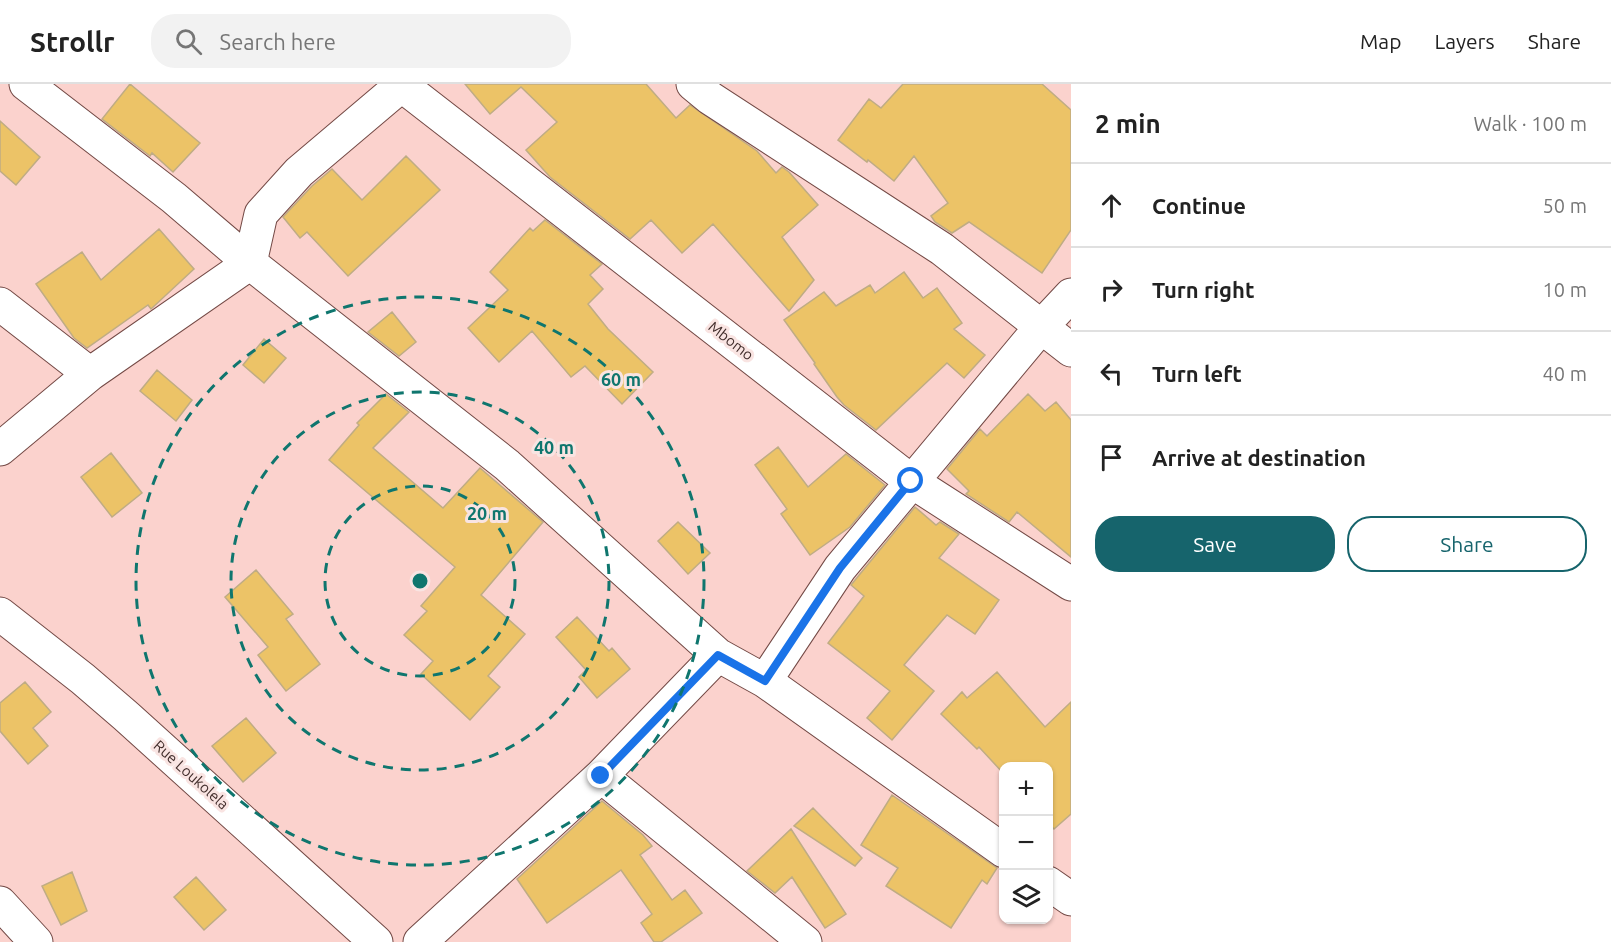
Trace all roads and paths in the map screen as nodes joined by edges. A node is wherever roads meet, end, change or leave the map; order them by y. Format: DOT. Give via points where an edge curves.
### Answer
graph roads {
  1 [pos="26,84"];
  2 [pos="401,84"];
  3 [pos="693,84"];
  4 [pos="250,263"];
  5 [pos="1071,295"];
  6 [pos="0,304"];
  7 [pos="1041,327"];
  8 [pos="1071,350"];
  9 [pos="90,374"];
  10 [pos="0,449"];
  11 [pos="911,481"];
  12 [pos="1071,584"];
  13 [pos="0,614"];
  14 [pos="718,655"];
  15 [pos="765,681"];
  16 [pos="601,776"];
  17 [pos="999,847"];
  18 [pos="1053,886"];
  19 [pos="1071,899"];
  20 [pos="0,903"];
  21 [pos="36,942"];
  22 [pos="376,942"];
  23 [pos="420,942"];
  24 [pos="805,942"];
  1 -- 4 [label="street" via="174,198"];
  2 -- 4 [label="street" via="299,172 261,214"];
  2 -- 11 [label="street, Mbomo"];
  3 -- 7 [label="street" via="942,249"];
  4 -- 9 [label="street"];
  4 -- 14 [label="street" via="507,465"];
  5 -- 7 [label="street"];
  6 -- 9 [label="street"];
  7 -- 8 [label="street"];
  7 -- 11 [label="street"];
  9 -- 10 [label="street"];
  11 -- 12 [label="street, Mbomo"];
  11 -- 15 [label="street" via="840,568"];
  13 -- 22 [label="street, Rue Loukolela" via="126,716"];
  14 -- 15 [label="street"];
  14 -- 16 [label="street"];
  15 -- 17 [label="street"];
  16 -- 23 [label="street"];
  16 -- 24 [label="street"];
  18 -- 19 [label="street"];
  20 -- 21 [label="street"];
}
